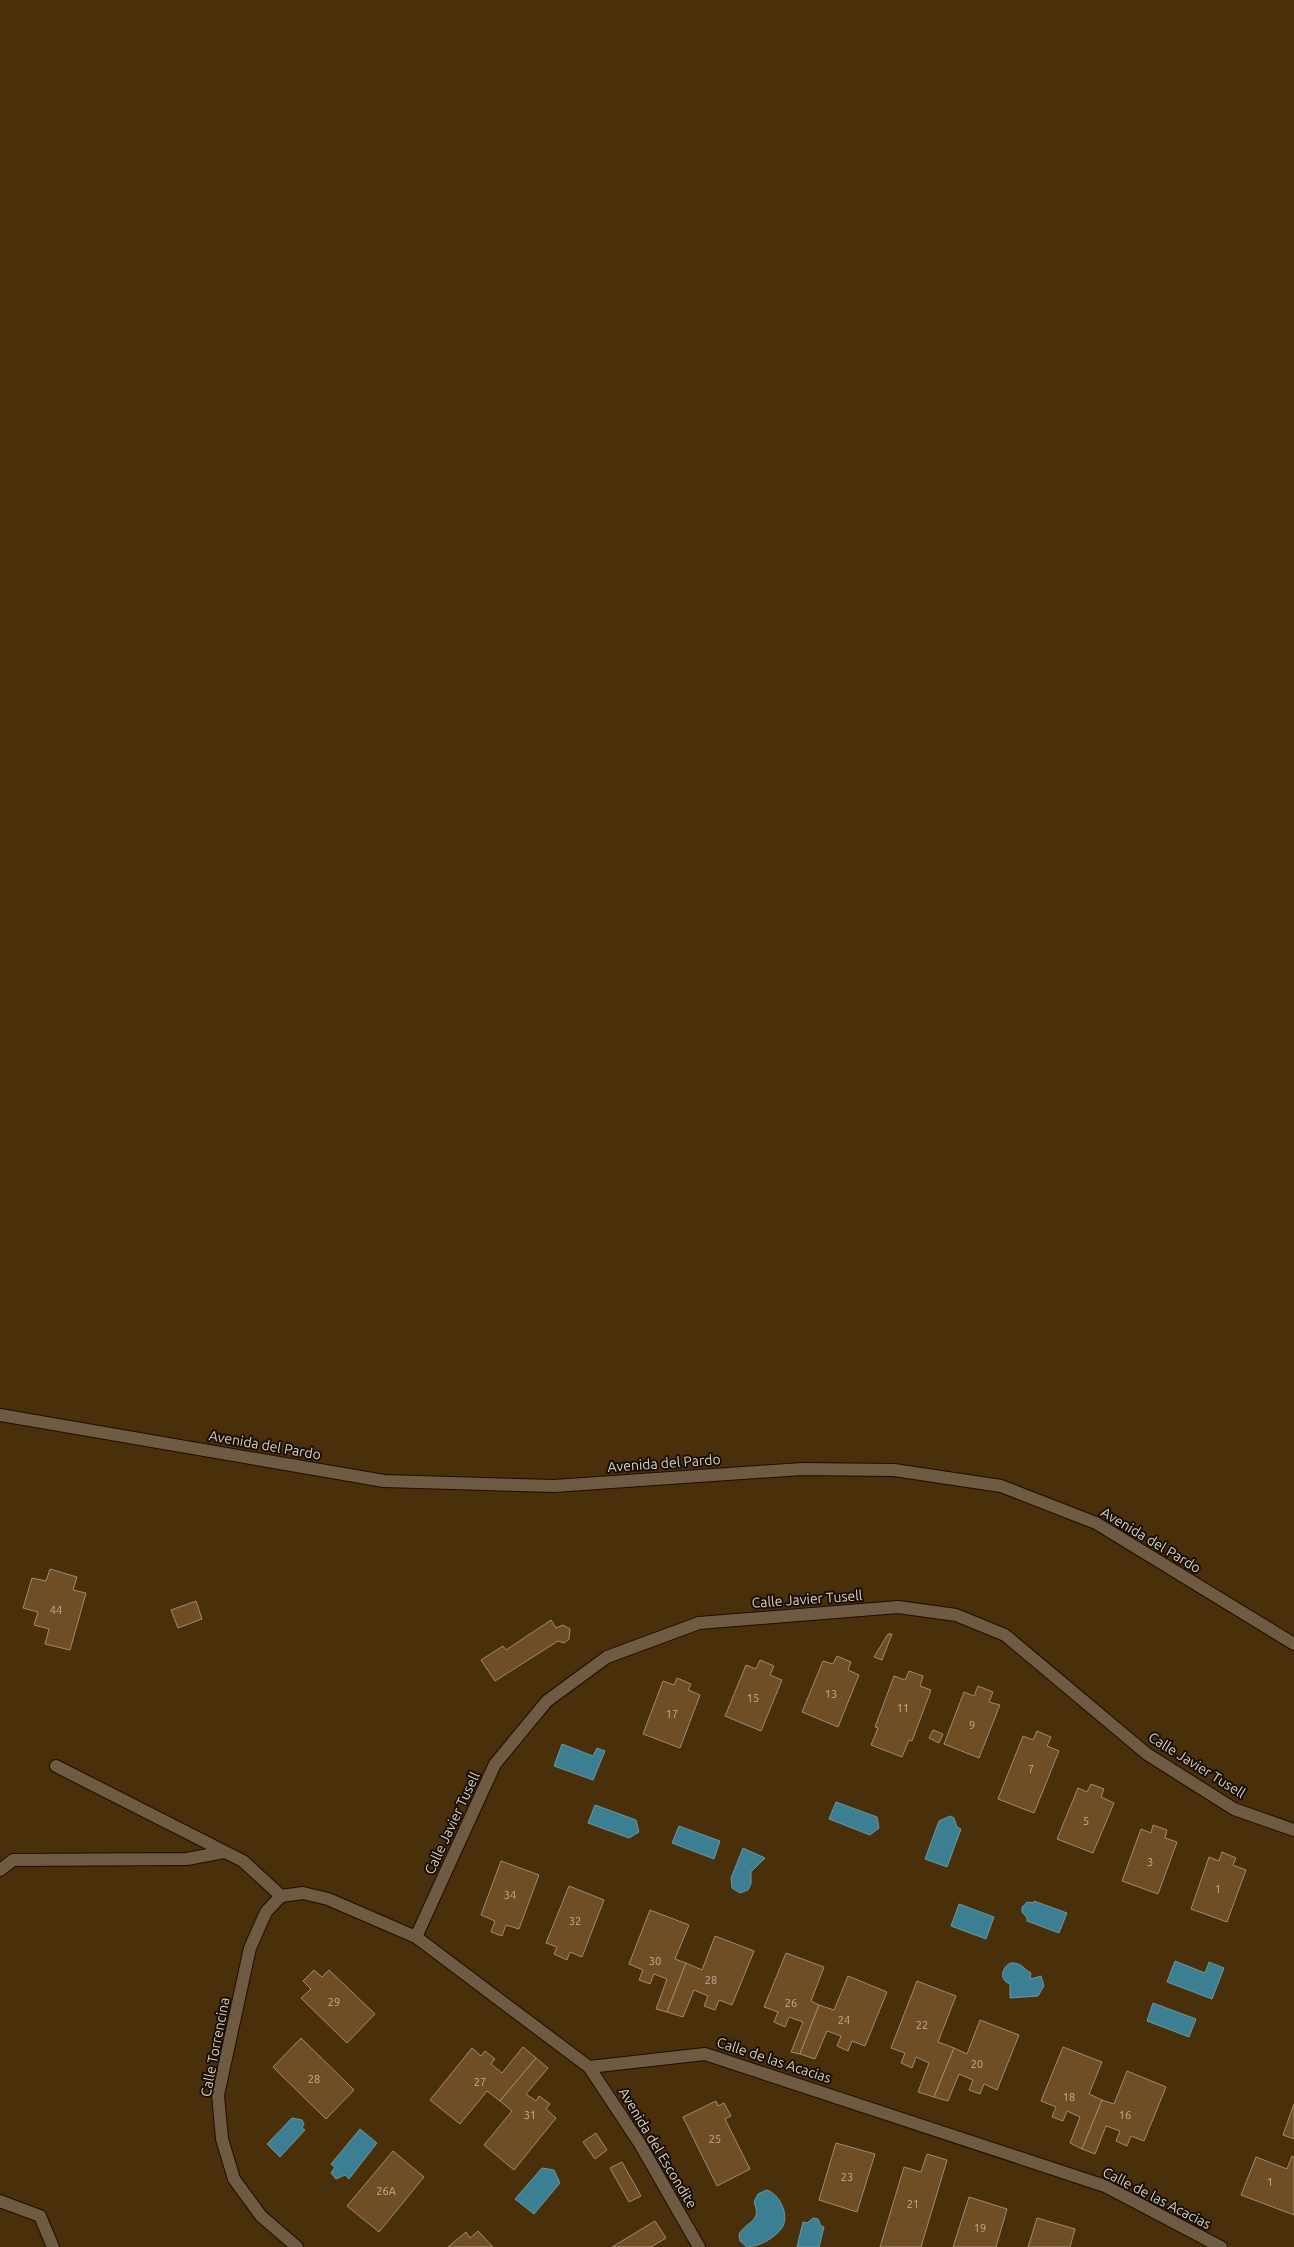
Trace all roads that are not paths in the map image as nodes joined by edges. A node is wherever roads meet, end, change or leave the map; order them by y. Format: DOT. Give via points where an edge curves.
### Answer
graph roads {
  1 [pos="0,1415"];
  2 [pos="1294,1644"];
  3 [pos="56,1766"];
  4 [pos="1294,1830"];
  5 [pos="224,1852"];
  6 [pos="0,1870"];
  7 [pos="281,1896"];
  8 [pos="416,1937"];
  9 [pos="589,2066"];
  10 [pos="0,2201"];
  11 [pos="53,2247"];
  12 [pos="297,2247"];
  13 [pos="699,2247"];
  14 [pos="1221,2247"];
  1 -- 2 [label="street, Avenida del Pardo" via="384,1480 554,1486 802,1469 894,1470 1001,1486 1096,1523"];
  3 -- 5 [label="street"];
  4 -- 8 [label="street, Calle Javier Tusell" via="1234,1809 1147,1754 1004,1635 956,1615 898,1607 699,1623 607,1657 547,1701 495,1764"];
  5 -- 6 [label="street" via="188,1859 13,1860"];
  5 -- 7 [label="street" via="243,1861"];
  7 -- 8 [label="street" via="303,1893 328,1899"];
  7 -- 12 [label="street, Calle Torrencina" via="266,1912 250,1948 218,2095 222,2139 234,2179 261,2216"];
  8 -- 9 [label="street"];
  9 -- 13 [label="street, Avenida del Escondite" via="640,2144"];
  9 -- 14 [label="street, Calle de las Acacias" via="705,2054 1105,2186"];
  10 -- 11 [label="street" via="40,2216"];
}
